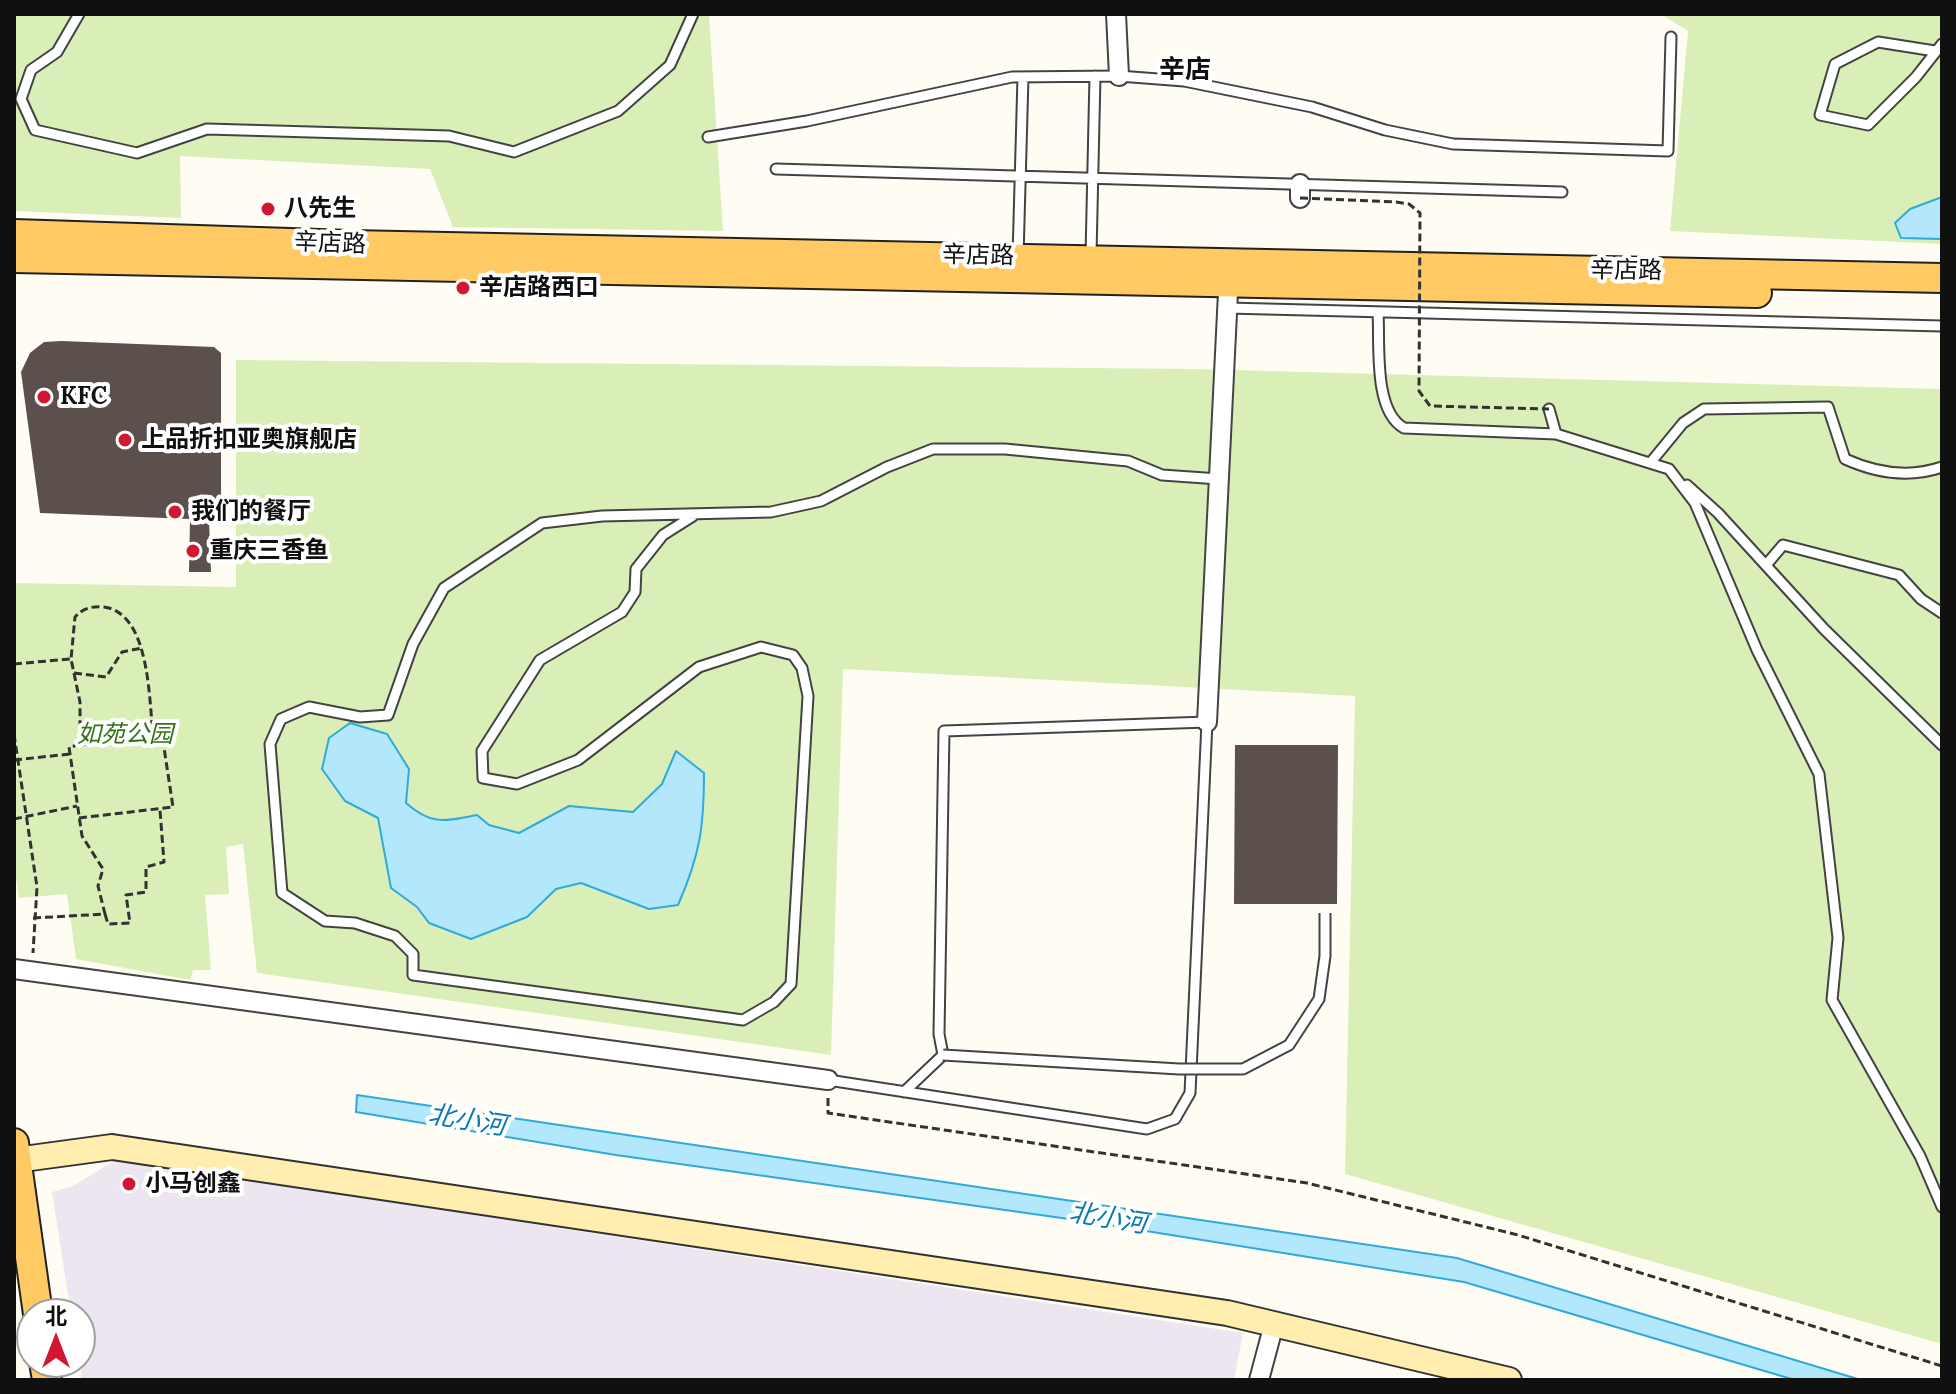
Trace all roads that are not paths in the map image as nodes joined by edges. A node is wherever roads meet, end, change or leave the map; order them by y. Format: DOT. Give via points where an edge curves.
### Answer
graph roads {
  1 [pos="79,14"];
  2 [pos="693,14"];
  3 [pos="1116,14"];
  4 [pos="1671,37"];
  5 [pos="1939,47"];
  6 [pos="1095,76"];
  7 [pos="1119,76"];
  8 [pos="1023,77"];
  9 [pos="708,137"];
  10 [pos="776,169"];
  11 [pos="1020,176"];
  12 [pos="1093,178"];
  13 [pos="1562,192"];
  14 [pos="14,234"];
  15 [pos="1018,257"];
  16 [pos="14,258"];
  17 [pos="1091,258"];
  18 [pos="1942,278"];
  19 [pos="1228,284"];
  20 [pos="1942,297"];
  21 [pos="1378,312"];
  22 [pos="1942,326"];
  23 [pos="1549,409"];
  24 [pos="1556,434"];
  25 [pos="1651,462"];
  26 [pos="1942,467"];
  27 [pos="1669,469"];
  28 [pos="1219,479"];
  29 [pos="693,516"];
  30 [pos="1766,565"];
  31 [pos="1942,613"];
  32 [pos="1207,722"];
  33 [pos="1942,745"];
  34 [pos="1325,913"];
  35 [pos="14,969"];
  36 [pos="943,1055"];
  37 [pos="828,1080"];
  38 [pos="904,1092"];
  39 [pos="15,1151"];
  40 [pos="1941,1199"];
  41 [pos="36,1298"];
  42 [pos="1274,1324"];
  43 [pos="1259,1380"];
  44 [pos="1509,1380"];
  1 -- 2 [label="lane" via="57,52 31,70 21,99 35,130 137,153 207,129 449,136 514,152 618,111 670,65"];
  3 -- 7 [label="street"];
  4 -- 7 [label="lane" via="1668,151 1453,144 1283,101 1184,81"];
  5 -- 5 [label="lane" via="1868,125 1820,115 1835,64 1878,42"];
  6 -- 7 [label="lane"];
  6 -- 8 [label="lane"];
  6 -- 12 [label="lane"];
  8 -- 9 [label="lane"];
  8 -- 11 [label="lane"];
  10 -- 11 [label="lane"];
  11 -- 12 [label="lane"];
  11 -- 15 [label="lane"];
  12 -- 13 [label="lane" via="1300,191"];
  12 -- 17 [label="lane"];
  14 -- 15 [label="main road, 辛店路"];
  15 -- 17 [label="main road, 辛店路"];
  16 -- 19 [label="main road, 辛店路"];
  17 -- 19 [label="main road, 辛店路"];
  18 -- 19 [label="main road, 辛店路"];
  19 -- 20 [label="main road, 辛店路"];
  19 -- 21 [label="lane"];
  19 -- 28 [label="street"];
  21 -- 22 [label="lane"];
  21 -- 24 [label="lane" via="1383,404 1395,423 1404,428"];
  23 -- 24 [label="lane"];
  24 -- 25 [label="lane"];
  25 -- 26 [label="lane" via="1683,423 1704,409 1828,407 1845,459 1872,471 1925,473"];
  25 -- 27 [label="lane"];
  27 -- 30 [label="lane"];
  27 -- 40 [label="lane" via="1695,503 1757,650 1819,774 1838,938 1832,1000"];
  28 -- 29 [label="lane" via="1162,475 1128,461 1005,449 933,449 821,501 771,512"];
  28 -- 32 [label="street"];
  29 -- 29 [label="lane" via="663,535 636,569 635,592 622,612 540,660 482,751 483,778 517,784 578,760 699,667 761,647 793,655 802,668 807,712 791,984 774,1002 743,1020 413,975 413,954 395,936 355,923 325,921 282,893 270,744 281,719 309,707 360,717 388,715 413,644 444,588 542,523 602,516"];
  30 -- 31 [label="lane" via="1783,545 1899,575"];
  30 -- 33 [label="lane"];
  32 -- 36 [label="lane" via="944,731 939,1034"];
  32 -- 38 [label="lane" via="1190,1093 1175,1119 1147,1129"];
  34 -- 36 [label="lane, bridge" via="1319,999 1289,1045 1243,1069"];
  35 -- 37 [label="street"];
  36 -- 38 [label="lane"];
  37 -- 38 [label="lane"];
  39 -- 41 [label="main road"];
  39 -- 42 [label="street" via="112,1147"];
  42 -- 43 [label="street"];
  42 -- 44 [label="street"];
}
